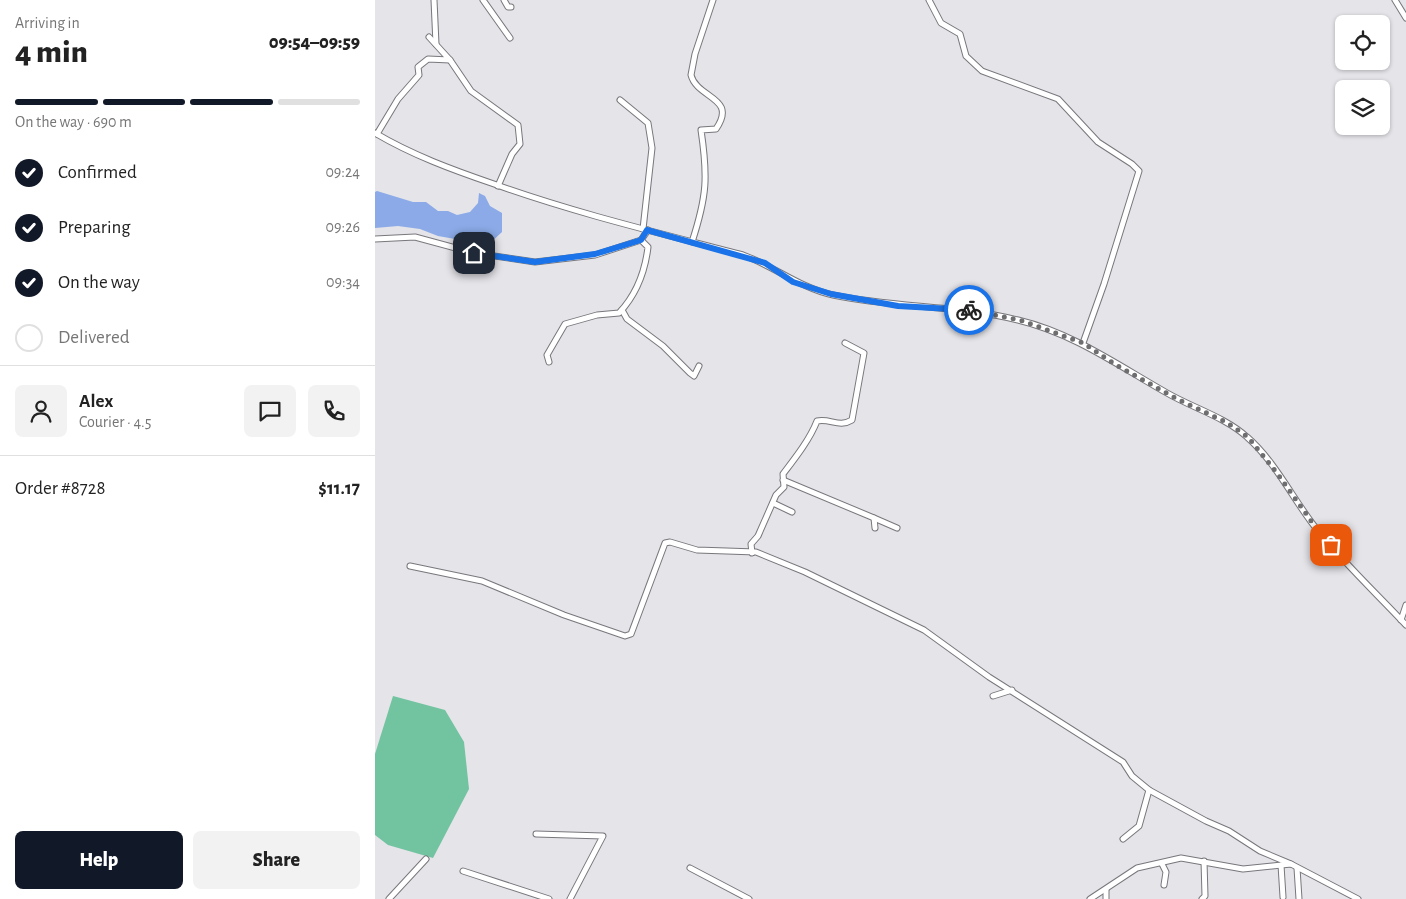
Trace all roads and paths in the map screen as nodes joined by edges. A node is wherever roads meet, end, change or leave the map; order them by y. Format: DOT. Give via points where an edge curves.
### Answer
graph roads {
  1 [pos="434,0"];
  2 [pos="483,0"];
  3 [pos="504,0"];
  4 [pos="713,0"];
  5 [pos="929,0"];
  6 [pos="1395,0"];
  7 [pos="511,7"];
  8 [pos="1406,18"];
  9 [pos="429,36"];
  10 [pos="510,38"];
  11 [pos="436,44"];
  12 [pos="450,60"];
  13 [pos="620,100"];
  14 [pos="376,134"];
  15 [pos="498,186"];
  16 [pos="645,230"];
  17 [pos="375,239"];
  18 [pos="641,240"];
  19 [pos="692,242"];
  20 [pos="622,310"];
  21 [pos="845,343"];
  22 [pos="1083,343"];
  23 [pos="549,362"];
  24 [pos="699,366"];
  25 [pos="783,480"];
  26 [pos="773,503"];
  27 [pos="792,512"];
  28 [pos="874,518"];
  29 [pos="875,528"];
  30 [pos="897,528"];
  31 [pos="752,553"];
  32 [pos="410,566"];
  33 [pos="1406,605"];
  34 [pos="1401,620"];
  35 [pos="1406,625"];
  36 [pos="1012,690"];
  37 [pos="993,696"];
  38 [pos="1149,790"];
  39 [pos="536,834"];
  40 [pos="1123,839"];
  41 [pos="426,859"];
  42 [pos="1204,861"];
  43 [pos="1162,864"];
  44 [pos="1291,864"];
  45 [pos="1281,865"];
  46 [pos="690,868"];
  47 [pos="1297,868"];
  48 [pos="463,871"];
  49 [pos="1164,885"];
  50 [pos="1106,890"];
  51 [pos="1283,897"];
  52 [pos="389,899"];
  53 [pos="549,899"];
  54 [pos="570,899"];
  55 [pos="749,899"];
  56 [pos="1090,899"];
  57 [pos="1106,899"];
  58 [pos="1202,899"];
  59 [pos="1299,899"];
  60 [pos="1358,899"];
  1 -- 11 [label="street"];
  2 -- 10 [label="street"];
  3 -- 7 [label="street" via="507,7"];
  4 -- 19 [label="street" via="691,75 698,86 721,104 723,114 717,129 701,130 707,171 706,190"];
  5 -- 22 [label="street" via="941,24 960,34 966,56 982,71 1058,99 1098,142 1139,171"];
  6 -- 8 [label="street"];
  9 -- 11 [label="street"];
  11 -- 12 [label="street"];
  12 -- 14 [label="street" via="429,60 418,68 419,75 398,99"];
  12 -- 15 [label="street" via="471,91 517,125 520,144"];
  13 -- 16 [label="street" via="648,123 651,148"];
  14 -- 15 [label="street" via="456,171"];
  15 -- 16 [label="street" via="562,208"];
  16 -- 18 [label="street"];
  16 -- 19 [label="street"];
  17 -- 18 [label="street" via="415,237 474,253 535,262 595,254"];
  18 -- 20 [label="street" via="648,247 646,267 630,302"];
  19 -- 22 [label="street" via="765,263 793,282 831,294 898,306 950,308 997,315"];
  20 -- 23 [label="street" via="565,324 547,354"];
  20 -- 24 [label="street" via="627,319 663,346 694,376"];
  21 -- 25 [label="street" via="865,353 852,420 837,425 817,421 814,432 807,437 783,474"];
  22 -- 34 [label="street" via="1121,368 1226,422 1248,437 1319,532"];
  25 -- 26 [label="street" via="784,487"];
  25 -- 28 [label="street"];
  26 -- 27 [label="street"];
  26 -- 31 [label="street" via="751,544"];
  28 -- 29 [label="street"];
  28 -- 30 [label="street"];
  31 -- 32 [label="street" via="697,550 665,543 631,634 625,636 482,581"];
  31 -- 36 [label="street" via="805,572 924,630"];
  33 -- 34 [label="street"];
  34 -- 35 [label="street"];
  36 -- 37 [label="street"];
  36 -- 38 [label="street" via="1123,762 1132,776"];
  38 -- 40 [label="street" via="1139,826"];
  38 -- 44 [label="street" via="1229,830 1260,851"];
  39 -- 54 [label="street" via="603,836"];
  41 -- 52 [label="street"];
  42 -- 43 [label="street" via="1181,858"];
  42 -- 45 [label="street" via="1243,869"];
  42 -- 58 [label="street" via="1205,896"];
  43 -- 49 [label="street" via="1166,872"];
  43 -- 50 [label="street" via="1137,868"];
  44 -- 45 [label="street"];
  44 -- 47 [label="street"];
  45 -- 51 [label="street"];
  46 -- 55 [label="street"];
  47 -- 59 [label="street"];
  47 -- 60 [label="street"];
  48 -- 53 [label="street"];
  50 -- 56 [label="street"];
  50 -- 57 [label="street"];
}
